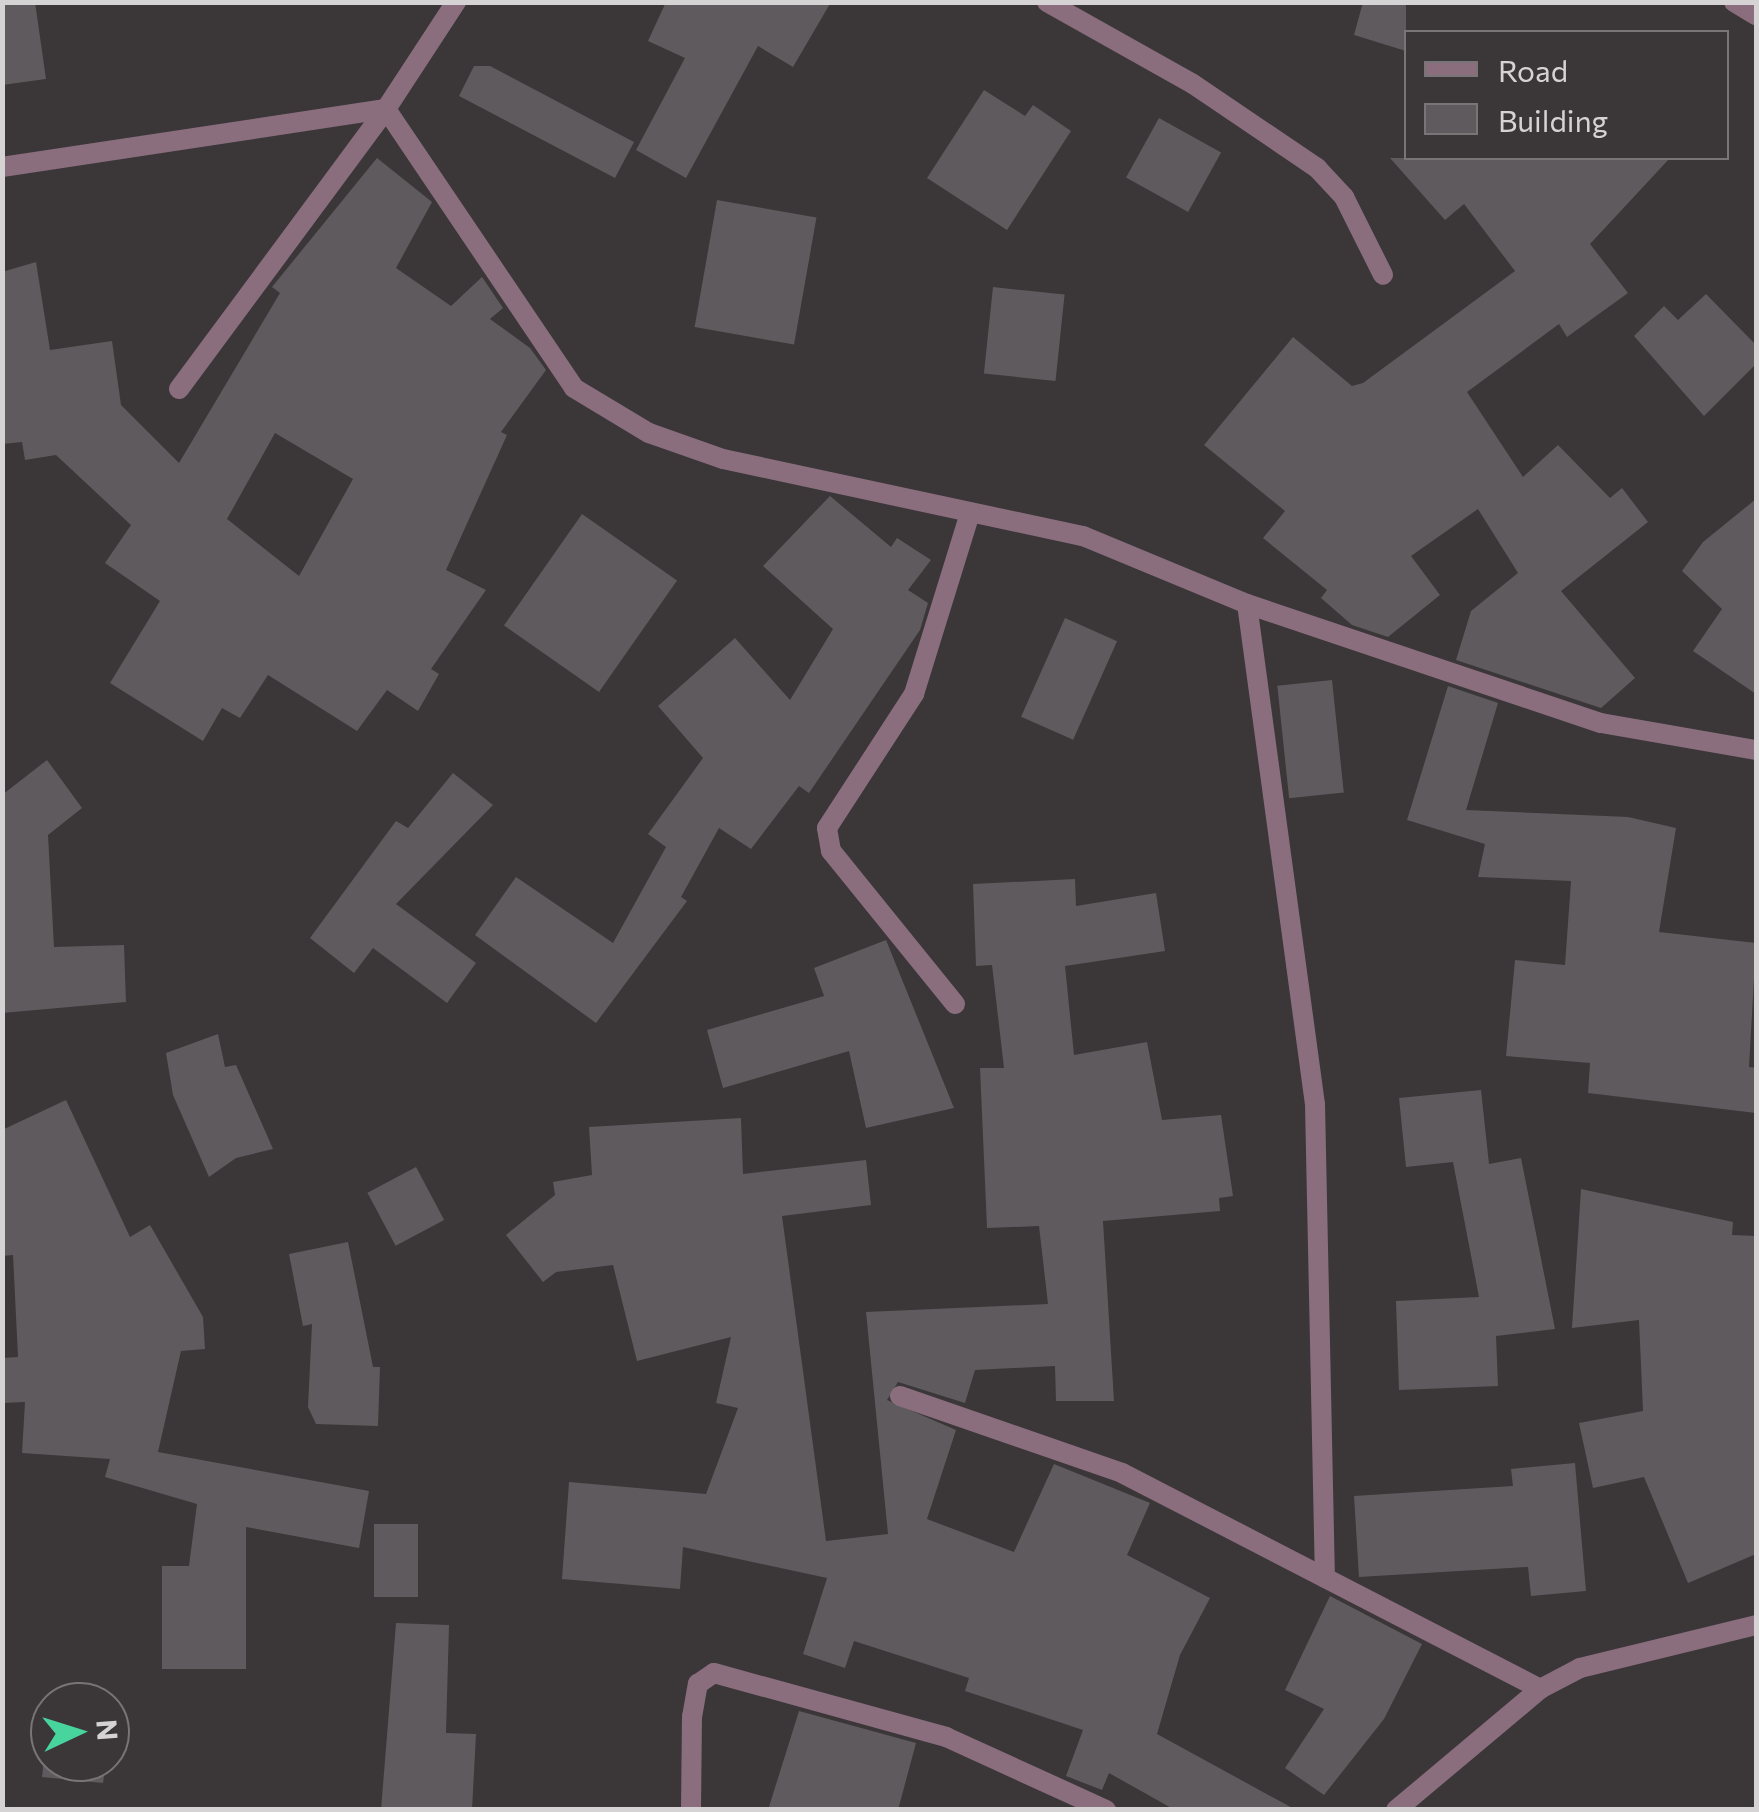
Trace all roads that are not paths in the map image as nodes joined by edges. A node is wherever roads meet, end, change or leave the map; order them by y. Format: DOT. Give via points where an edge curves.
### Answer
graph roads {
  1 [pos="456,2"];
  2 [pos="1047,2"];
  3 [pos="1734,2"];
  4 [pos="1756,15"];
  5 [pos="386,109"];
  6 [pos="2,167"];
  7 [pos="1383,275"];
  8 [pos="179,389"];
  9 [pos="970,512"];
  10 [pos="1248,604"];
  11 [pos="1756,750"];
  12 [pos="955,1004"];
  13 [pos="900,1396"];
  14 [pos="1325,1578"];
  15 [pos="1756,1625"];
  16 [pos="1540,1689"];
  17 [pos="690,1810"];
  18 [pos="1106,1810"];
  19 [pos="1396,1810"];
  1 -- 5 [label="street"];
  2 -- 7 [label="street" via="1193,84 1317,168 1344,197"];
  3 -- 4 [label="street"];
  5 -- 6 [label="street"];
  5 -- 8 [label="street"];
  5 -- 9 [label="street" via="574,388 649,433 723,459"];
  9 -- 10 [label="street" via="1083,536"];
  9 -- 12 [label="street" via="914,694 826,828 830,851"];
  10 -- 11 [label="street" via="1602,723"];
  10 -- 14 [label="street" via="1315,1104"];
  13 -- 14 [label="street" via="1094,1460"];
  14 -- 16 [label="street"];
  15 -- 16 [label="street" via="1580,1668"];
  16 -- 19 [label="street"];
  17 -- 18 [label="street" via="698,1684 714,1672 946,1737"];
}
